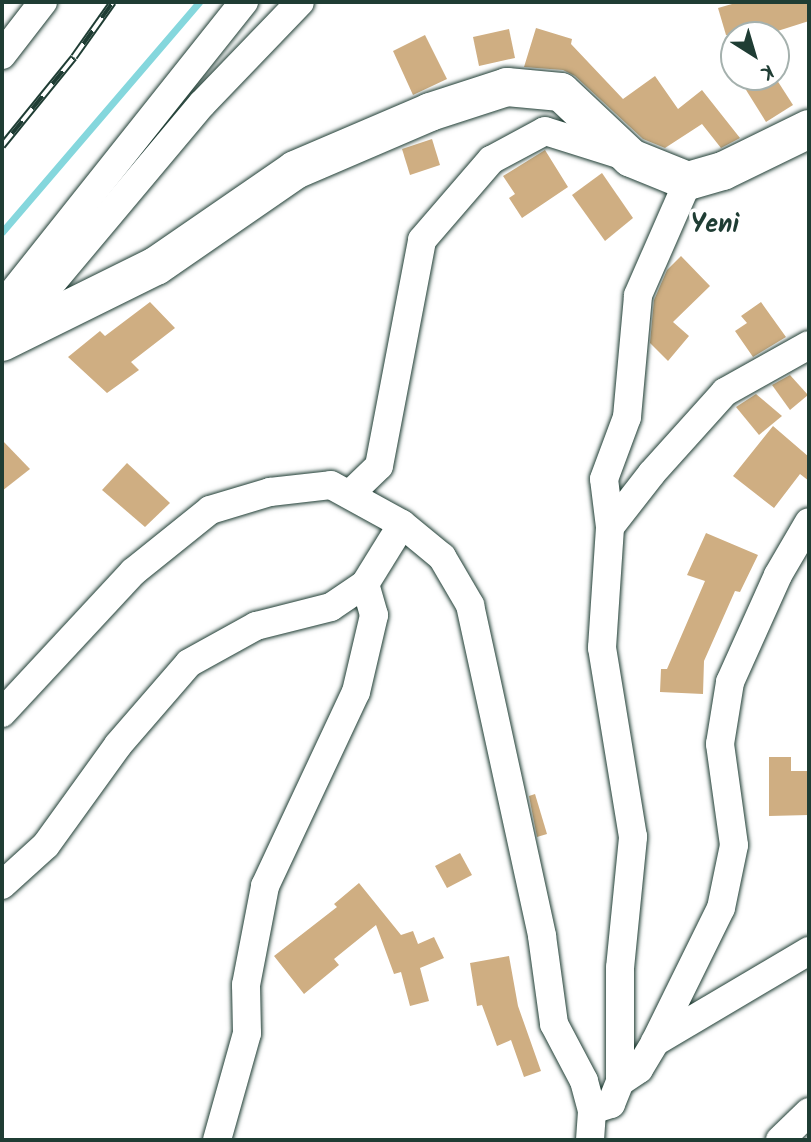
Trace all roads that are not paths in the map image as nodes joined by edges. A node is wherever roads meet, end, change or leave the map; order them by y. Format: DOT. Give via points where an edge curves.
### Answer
graph roads {
  1 [pos="43,2"];
  2 [pos="244,2"];
  3 [pos="300,2"];
  4 [pos="2,55"];
  5 [pos="809,129"];
  6 [pos="631,158"];
  7 [pos="688,181"];
  8 [pos="2,306"];
  9 [pos="2,331"];
  10 [pos="2,342"];
  11 [pos="809,345"];
  12 [pos="350,494"];
  13 [pos="809,522"];
  14 [pos="402,524"];
  15 [pos="610,527"];
  16 [pos="809,561"];
  17 [pos="778,575"];
  18 [pos="365,584"];
  19 [pos="2,713"];
  20 [pos="2,885"];
  21 [pos="809,951"];
  22 [pos="655,1042"];
  23 [pos="620,1082"];
  24 [pos="592,1110"];
  25 [pos="809,1112"];
  26 [pos="217,1140"];
  27 [pos="590,1140"];
  28 [pos="780,1140"];
  1 -- 4 [label="street"];
  2 -- 8 [label="street"];
  3 -- 9 [label="street" via="202,104 24,316"];
  5 -- 7 [label="street" via="723,171"];
  6 -- 7 [label="street"];
  6 -- 10 [label="street" via="561,92 507,87 430,112 295,170 156,266"];
  6 -- 12 [label="street" via="545,131 491,160 422,240 379,466"];
  7 -- 15 [label="street" via="638,295 627,417 604,479"];
  11 -- 15 [label="street" via="725,392 652,472"];
  12 -- 14 [label="street"];
  12 -- 19 [label="street" via="331,485 319,486 270,492 210,510 133,572"];
  13 -- 17 [label="street"];
  14 -- 18 [label="street"];
  14 -- 24 [label="street" via="442,557 470,604 542,936 554,1024 584,1081"];
  15 -- 23 [label="street" via="602,648 633,837 620,968"];
  16 -- 17 [label="street"];
  17 -- 22 [label="street" via="730,682 720,744 734,845 721,908"];
  18 -- 20 [label="street" via="331,607 256,626 189,663 118,745 46,845"];
  18 -- 26 [label="street" via="374,615 356,692 265,886 246,985 247,1033"];
  21 -- 22 [label="street"];
  22 -- 23 [label="street" via="639,1069"];
  23 -- 24 [label="street" via="611,1104"];
  24 -- 27 [label="street"];
  25 -- 28 [label="street"];
}
